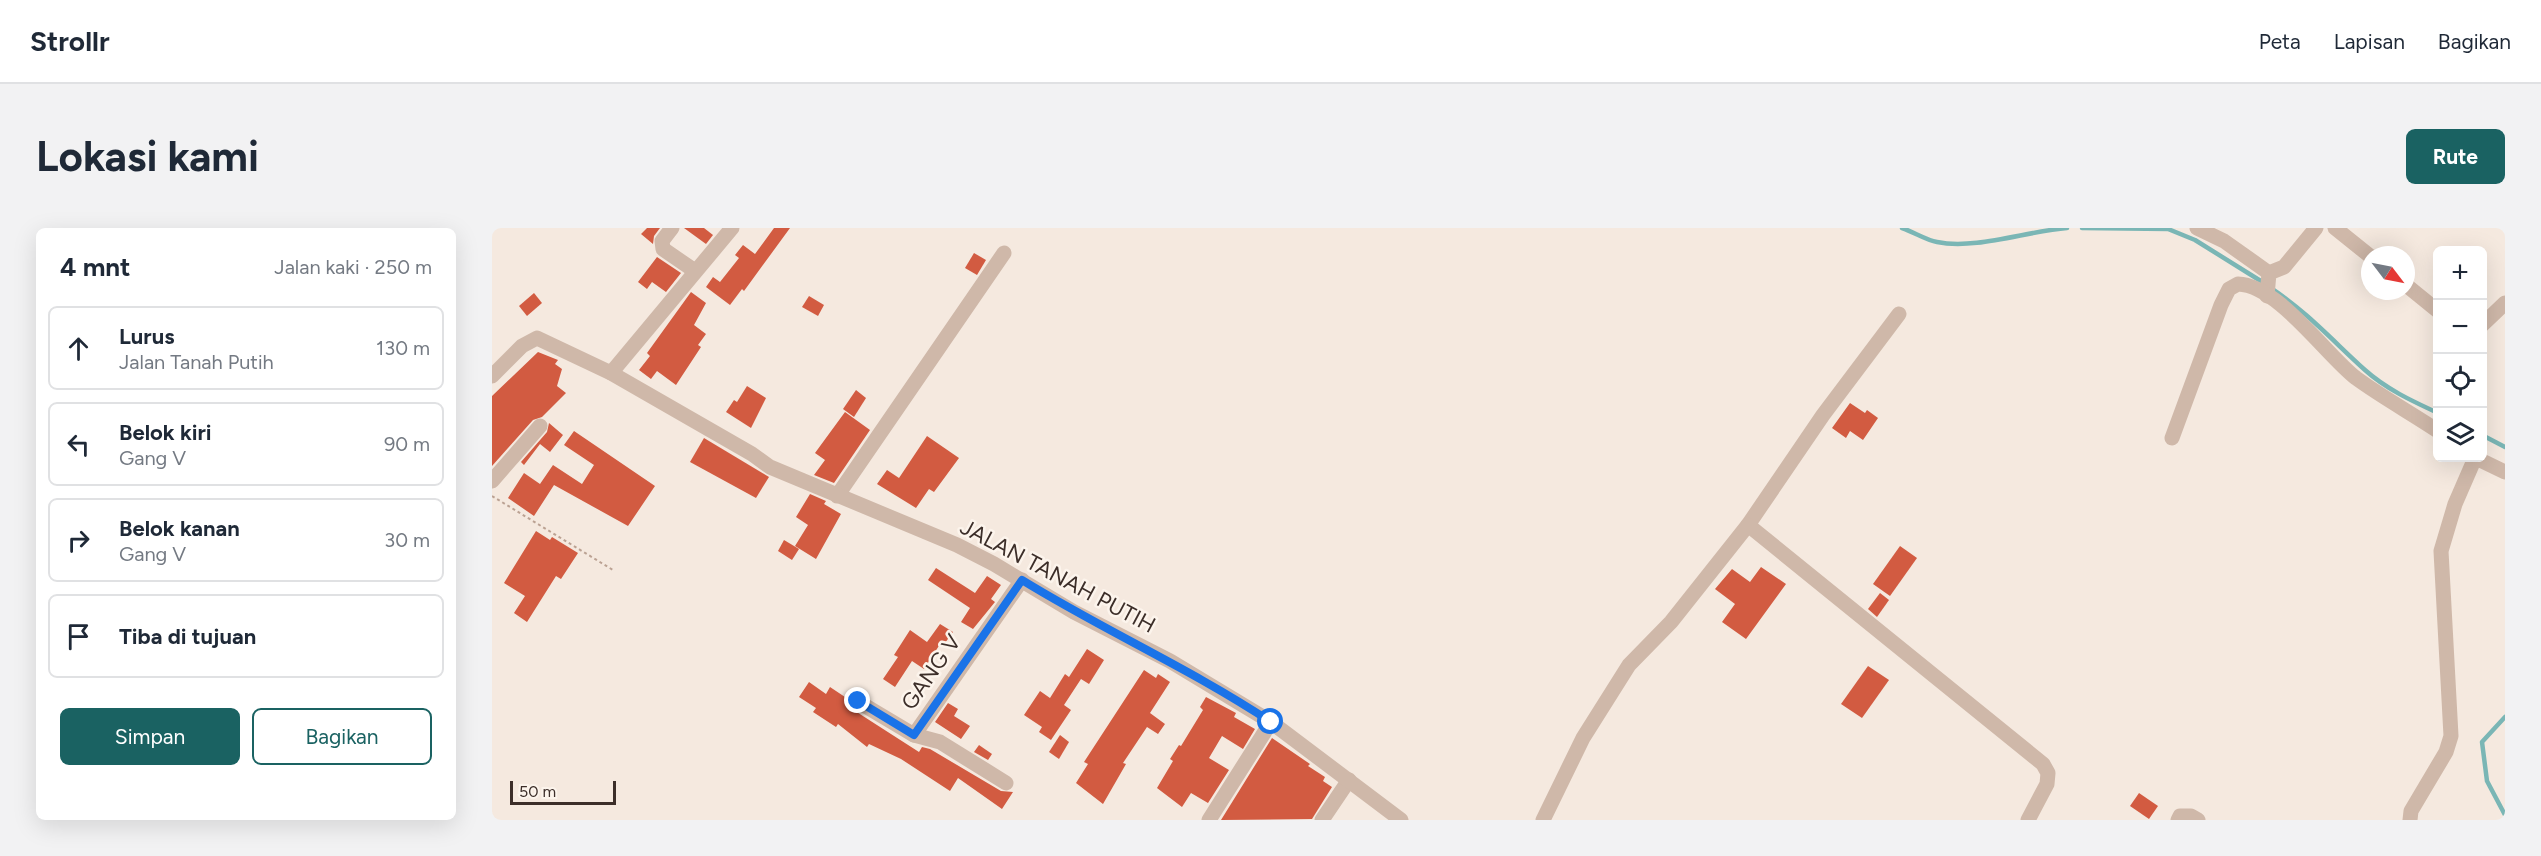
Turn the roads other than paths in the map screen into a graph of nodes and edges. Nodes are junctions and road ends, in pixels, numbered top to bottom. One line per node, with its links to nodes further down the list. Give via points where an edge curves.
1 (672, 228): 8 (street, via 662,241 663,249)
2 (732, 228): 8 (street)
3 (2197, 228): 9 (street, via 2224,241)
4 (2316, 228): 9 (street)
5 (2335, 228): 6 (street)
6 (2361, 249)
7 (1004, 253): 24 (street)
8 (694, 271): 15 (street)
9 (2269, 285): 18 (street, via 2355,377); 19 (street, via 2245,284 2229,289)
10 (2415, 292): 12 (street)
11 (2505, 303): 14 (street)
12 (2433, 307)
13 (1899, 314): 25 (street, via 1823,415)
14 (2487, 320)
15 (611, 373): 16 (street, JALAN TANAH PUTIH, via 537,338 522,346); 24 (street, JALAN TANAH PUTIH, via 770,467)
16 (492, 376)
17 (540, 426): 23 (street)
18 (2433, 428)
19 (2172, 438)
20 (2473, 462): 39 (street, via 2441,551 2451,736)
21 (2484, 462): 22 (street)
22 (2505, 472)
23 (492, 480)
24 (837, 496): 26 (street, JALAN TANAH PUTIH, via 957,545)
25 (1748, 525): 35 (street, via 1671,621 1629,665 1583,738); 36 (street, via 2043,764 2048,772 2047,784)
26 (1022, 580): 28 (street, JALAN TANAH PUTIH); 29 (street, GANG V)
27 (858, 701): 29 (street, GANG V)
28 (1271, 722): 30 (street, JALAN TANAH PUTIH); 32 (street)
29 (914, 735): 31 (street, via 940,742)
30 (1349, 780): 33 (street); 34 (street, JALAN TANAH PUTIH)
31 (1006, 783)
32 (1209, 820)
33 (1322, 820)
34 (1401, 820)
35 (1543, 820)
36 (2028, 820)
37 (2178, 820): 38 (street, via 2180,816)
38 (2198, 820)
39 (2410, 820)

